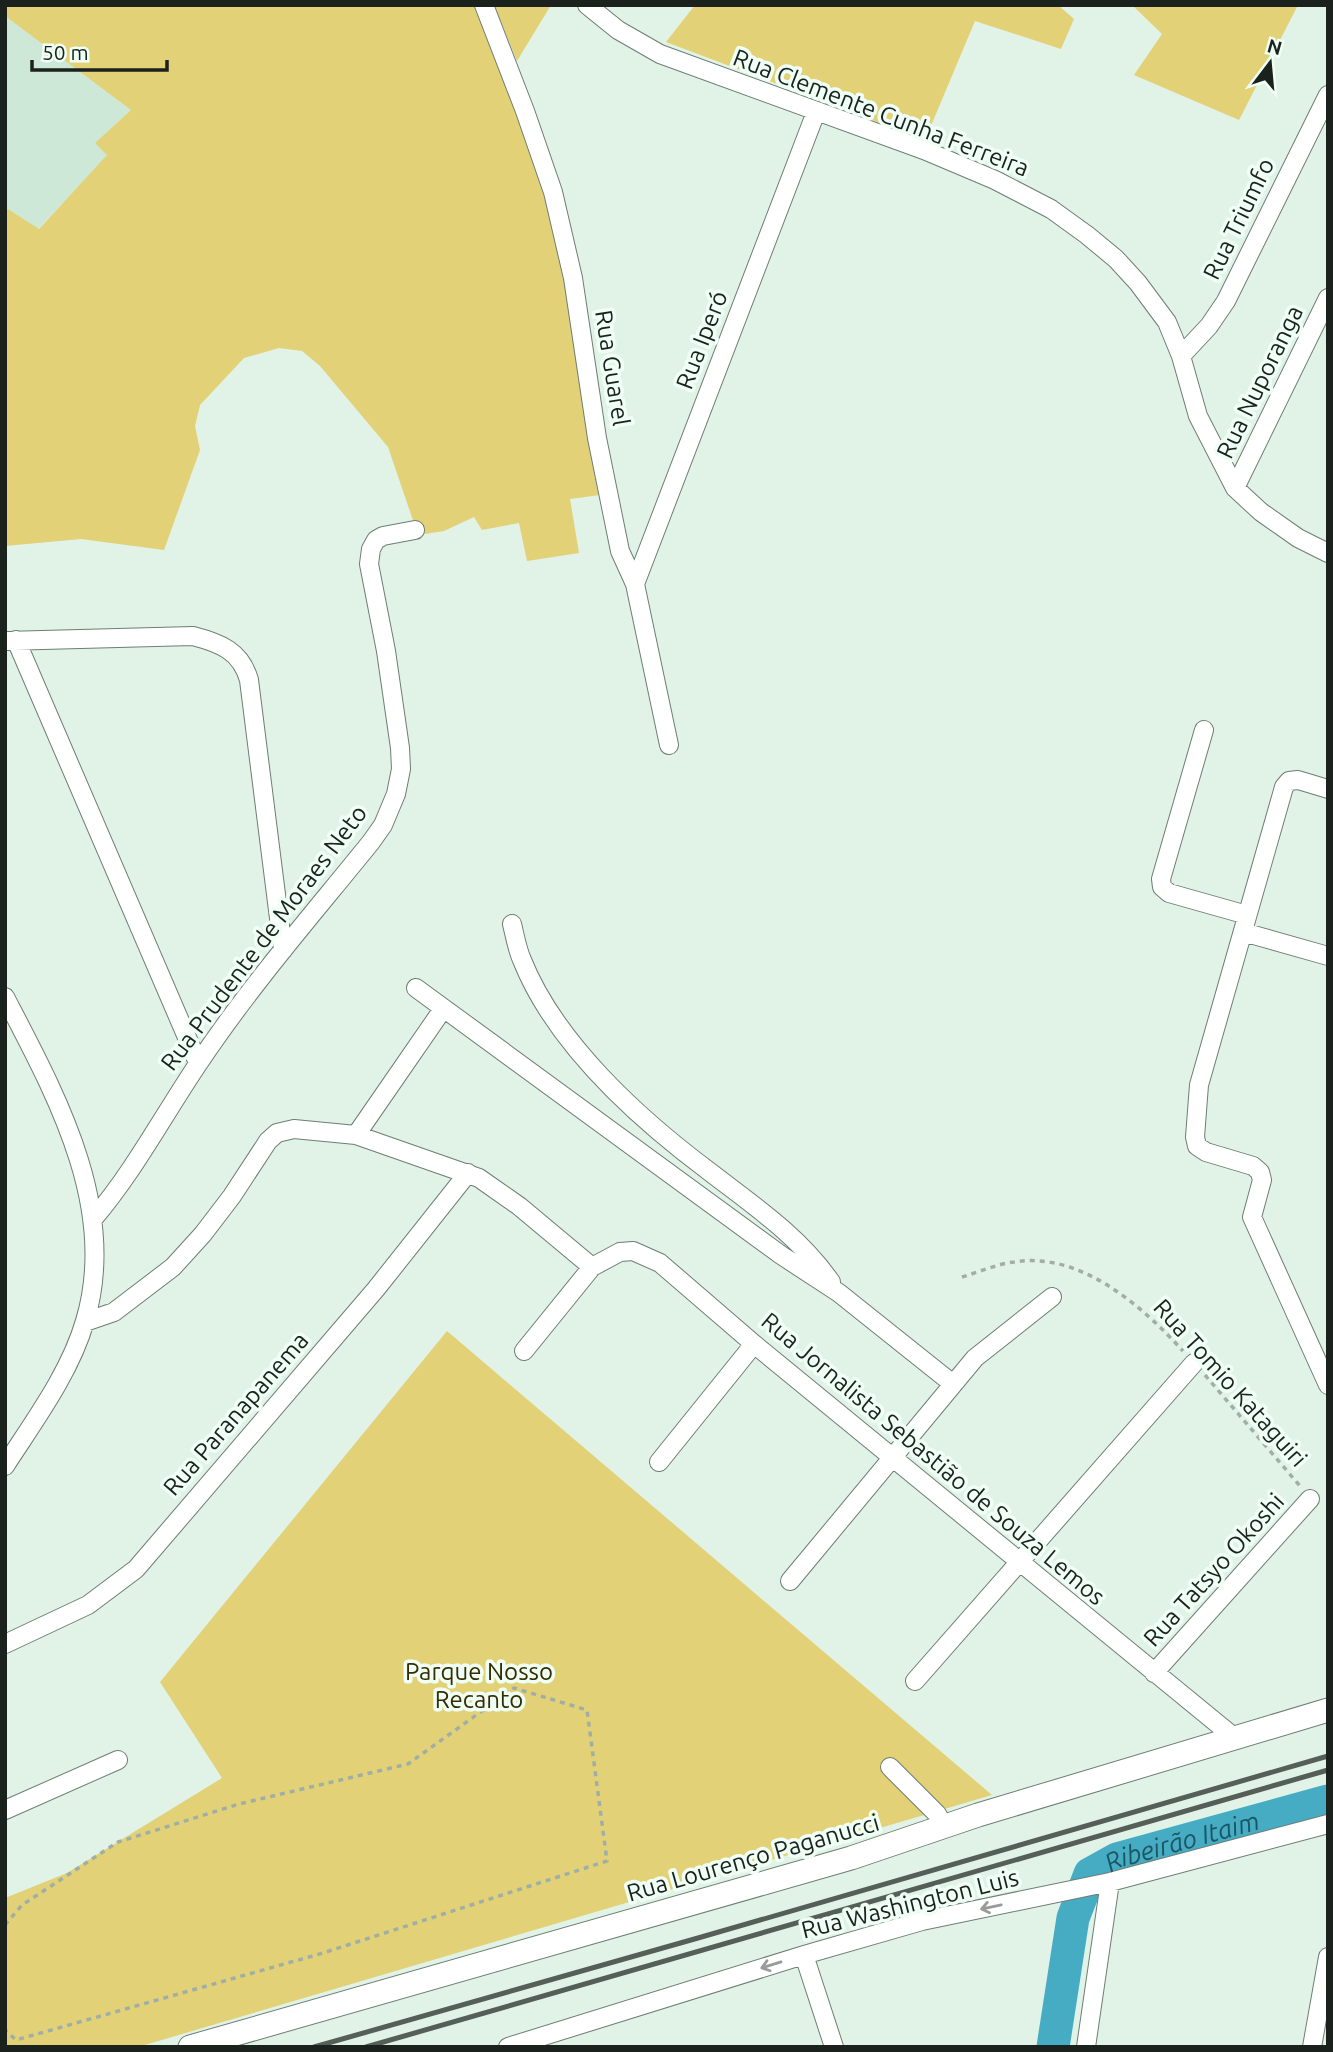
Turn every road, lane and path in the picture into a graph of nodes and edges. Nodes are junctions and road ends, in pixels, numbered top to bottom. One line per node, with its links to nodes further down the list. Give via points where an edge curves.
1 (484, 5): 10 (street, Rua Guarel, via 553,192 573,278 620,551)
2 (587, 5): 4 (street, Rua Clemente Cunha Ferreira, via 660,54)
3 (1328, 95): 6 (street, Rua Triumfo, via 1226,300)
4 (816, 112): 6 (street, Rua Clemente Cunha Ferreira, via 924,150 1051,209 1097,243 1138,283 1167,322); 10 (street, Rua Iperó)
5 (1328, 298): 7 (street, Rua Nuporanga)
6 (1181, 356): 7 (street, Rua Clemente Cunha Ferreira, via 1198,416)
7 (1235, 488): 9 (street, Rua Clemente Cunha Ferreira, via 1261,512)
8 (415, 530): 17 (street, Rua Prudente de Moraes Neto, via 376,540 369,564 400,748 396,794 372,842)
9 (1328, 554)
10 (635, 584): 13 (street, Rua Guarel)
11 (10, 640): 17 (street, via 193,636 234,653 249,680); 22 (street)
12 (1204, 730): 15 (street, via 1162,887)
13 (669, 745)
14 (1327, 784): 15 (street, via 1298,780 1284,787)
15 (1245, 923): 18 (street); 35 (street, via 1199,1085 1195,1137 1206,1152 1254,1166 1260,1172 1252,1217)
16 (512, 924): 28 (street, via 535,989 577,1051 639,1113 796,1240)
17 (283, 950): 22 (street, Rua Prudente de Moraes Neto)
18 (1328, 956)
19 (416, 988): 21 (street)
20 (5, 997): 25 (street, via 40,1065 73,1146)
21 (443, 1009): 23 (street); 28 (street)
22 (198, 1063): 25 (street, Rua Prudente de Moraes Neto, via 120,1188)
23 (356, 1135): 24 (street); 30 (street, via 294,1129 276,1133 203,1234 173,1267 114,1312)
24 (468, 1173): 26 (street, via 519,1206); 42 (street, Rua Paranapanema, via 376,1289 136,1569 88,1605)
25 (94, 1218): 30 (street, via 93,1287)
26 (592, 1267): 31 (street, Rua Jornalista Sebastião de Souza Lemos, via 620,1252 647,1255); 32 (street, Rua Jornalista Sebastião de Souza Lemos)
27 (962, 1277): 33 (path, Rua Tomio Kataguiri, via 1014,1262 1046,1261 1070,1267 1136,1307)
28 (839, 1293): 34 (street)
29 (1052, 1297): 34 (street, via 975,1358)
30 (85, 1322): 38 (street, via 49,1396)
31 (754, 1344): 36 (street, Rua Jornalista Sebastião de Souza Lemos); 37 (street)
32 (524, 1351)
33 (1194, 1363): 39 (path, Rua Tomio Kataguiri); 40 (street)
34 (953, 1384): 36 (street)
35 (1328, 1385)
36 (891, 1457): 40 (street, Rua Jornalista Sebastião de Souza Lemos); 41 (street)
37 (659, 1462)
38 (5, 1466)
39 (1310, 1499): 43 (street, Rua Tatsyo Okoshi)
40 (1021, 1563): 43 (street, Rua Jornalista Sebastião de Souza Lemos); 44 (street)
41 (790, 1581)
42 (5, 1644)
43 (1154, 1673): 46 (street, Rua Jornalista Sebastião de Souza Lemos)
44 (915, 1681)
45 (1328, 1710): 46 (main road, Rua Lourenço Paganucci)
46 (1235, 1738): 51 (main road, Rua Lourenço Paganucci)
47 (118, 1760): 49 (street)
48 (890, 1767): 51 (street)
49 (5, 1810)
50 (1328, 1824): 52 (street, Rua Washington Luis)
51 (944, 1826): 57 (main road, Rua Lourenço Paganucci, via 838,1862)
52 (1110, 1882): 54 (street, Rua Washington Luis, one-way to 54, via 922,1921); 60 (street)
53 (5, 1925): 56 (path, via 22,1905 118,1842 239,1804 408,1764 514,1688 587,1710 607,1860 323,1953 16,2040)
54 (804, 1955): 58 (street, Rua Washington Luis, one-way to 58); 59 (street)
55 (1328, 1957): 61 (street)
56 (5, 2030)
57 (190, 2047)
58 (508, 2047)
59 (834, 2047)
60 (1086, 2047)
61 (1312, 2047)

